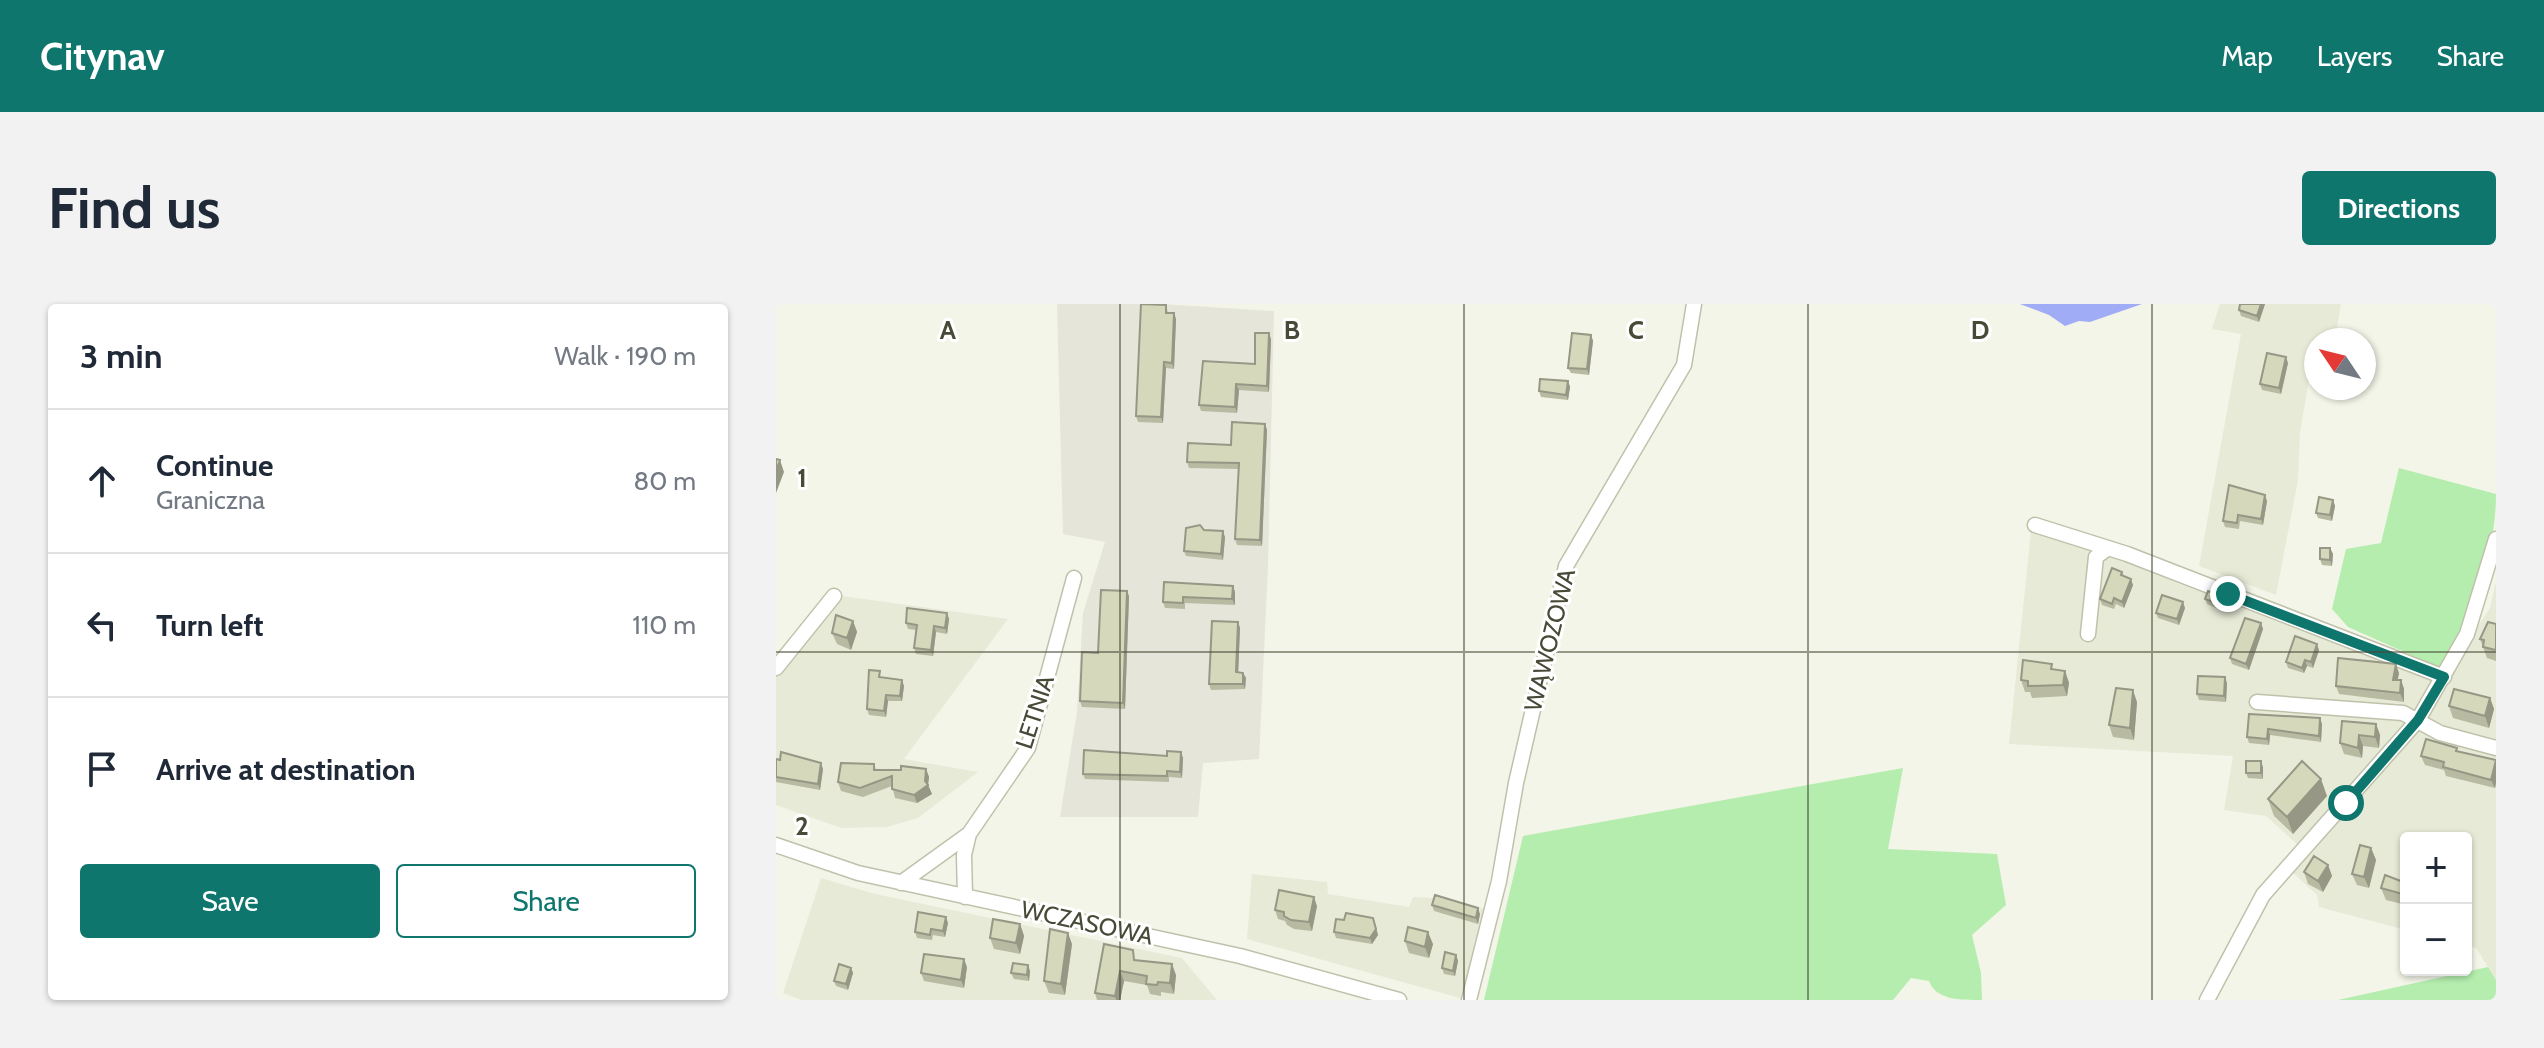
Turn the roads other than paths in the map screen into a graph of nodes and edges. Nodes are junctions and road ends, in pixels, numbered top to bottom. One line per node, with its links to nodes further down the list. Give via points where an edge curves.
1 (1694, 304): 19 (street, WĄWOZOWA, via 1684,365 1566,566)
2 (2035, 525): 4 (street)
3 (2496, 539): 6 (street)
4 (2108, 548): 8 (street, via 2096,557); 10 (street)
5 (1074, 578): 14 (street, LETNIA, via 1028,748)
6 (2489, 595): 10 (street)
7 (834, 596): 9 (street)
8 (2088, 634)
9 (776, 668)
10 (2444, 677): 12 (street)
11 (2257, 702): 12 (street, via 2403,713)
12 (2418, 720): 13 (street, via 2440,733); 20 (street, via 2263,895)
13 (2496, 748)
14 (969, 834): 16 (street, LETNIA); 17 (street, LETNIA)
15 (776, 845): 16 (street, WCZASOWA)
16 (901, 883): 17 (street, WCZASOWA)
17 (965, 897): 18 (street, WCZASOWA, via 1240,956)
18 (1399, 1000)
19 (1469, 1000)
20 (2207, 1000)

